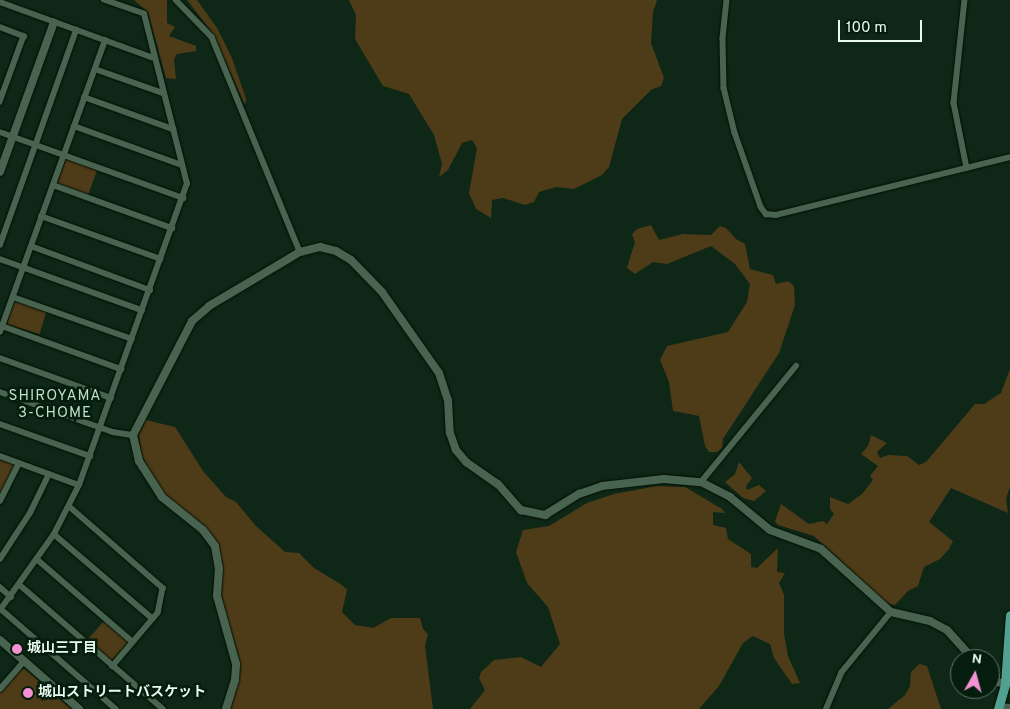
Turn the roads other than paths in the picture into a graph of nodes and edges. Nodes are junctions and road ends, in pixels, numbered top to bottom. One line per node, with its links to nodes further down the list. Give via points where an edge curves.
1 (104, 0): 10 (street, via 144,14)
2 (176, 0): 31 (street, via 212,37)
3 (727, 0): 23 (street, via 723,38 724,88 735,133 766,214 776,215)
4 (964, 0): 23 (street, via 954,103)
5 (2, 2): 6 (street)
6 (54, 22): 8 (street); 18 (street)
7 (0, 27): 14 (street, via 24,36)
8 (76, 30): 9 (street); 19 (street)
9 (105, 40): 10 (street); 11 (street)
10 (154, 58): 12 (street)
11 (95, 69): 12 (street); 13 (street)
12 (163, 93): 16 (street)
13 (84, 98): 15 (street); 16 (street)
14 (0, 102)
15 (74, 126): 20 (street); 22 (street)
16 (172, 129): 22 (street)
17 (0, 132): 18 (street)
18 (13, 137): 19 (street); 24 (street)
19 (35, 145): 20 (street); 29 (street)
20 (64, 155): 25 (street); 26 (street)
21 (1010, 157): 23 (street)
22 (182, 165): 26 (street, via 187,184)
23 (967, 168)
24 (0, 172)
25 (53, 185): 27 (street); 28 (street)
26 (183, 198): 28 (street)
27 (42, 216): 30 (street); 33 (street)
28 (172, 228): 33 (street)
29 (0, 245)
30 (31, 246): 34 (street); 35 (street)
31 (300, 252): 48 (street, via 209,306 192,321); 53 (street, via 320,247 336,251 351,260 382,292 439,373 448,400 450,432 456,450 466,462 498,484 521,510 545,515 580,494 614,484 664,479)
32 (0, 259): 34 (street)
33 (161, 259): 35 (street)
34 (23, 267): 36 (street); 37 (street)
35 (150, 290): 37 (street)
36 (13, 297): 38 (street); 40 (street)
37 (142, 310): 40 (street)
38 (2, 326): 39 (street); 43 (street)
39 (0, 332)
40 (132, 340): 43 (street)
41 (0, 358): 45 (street)
42 (796, 366): 53 (street)
43 (121, 369): 45 (street)
44 (0, 392): 47 (street)
45 (111, 398): 47 (street)
46 (0, 424): 50 (street)
47 (100, 428): 48 (street); 50 (street)
48 (133, 435): 80 (street, via 138,461 162,497 203,530 215,546 219,563 217,596 236,664 236,680)
49 (0, 456): 51 (street)
50 (90, 456): 54 (street)
51 (19, 463): 52 (street); 55 (street)
52 (49, 474): 54 (street); 58 (street, via 30,513)
53 (701, 482): 64 (street, via 730,497 770,530 821,549)
54 (79, 485): 56 (street)
55 (0, 501)
56 (69, 506): 57 (street); 66 (street, via 163,588 158,613)
57 (54, 534): 59 (street); 66 (street)
58 (0, 559)
59 (38, 560): 60 (street); 68 (street)
60 (20, 585): 62 (street); 71 (street)
61 (0, 587): 62 (street)
62 (11, 597): 63 (street)
63 (1, 610): 78 (street)
64 (891, 612): 69 (street, via 938,624); 81 (street, via 841,673)
65 (1010, 615): 73 (main road)
66 (153, 620): 68 (street)
67 (0, 640): 70 (street)
68 (133, 642): 71 (street)
69 (965, 649)
70 (24, 661): 74 (street); 77 (street)
71 (113, 666): 79 (street)
72 (1000, 683): 73 (street)
73 (1005, 684): 76 (main road)
74 (0, 689)
75 (1010, 707): 76 (street)
76 (999, 708)
77 (79, 709)
78 (116, 709)
79 (163, 709)
80 (226, 709)
81 (826, 709)

